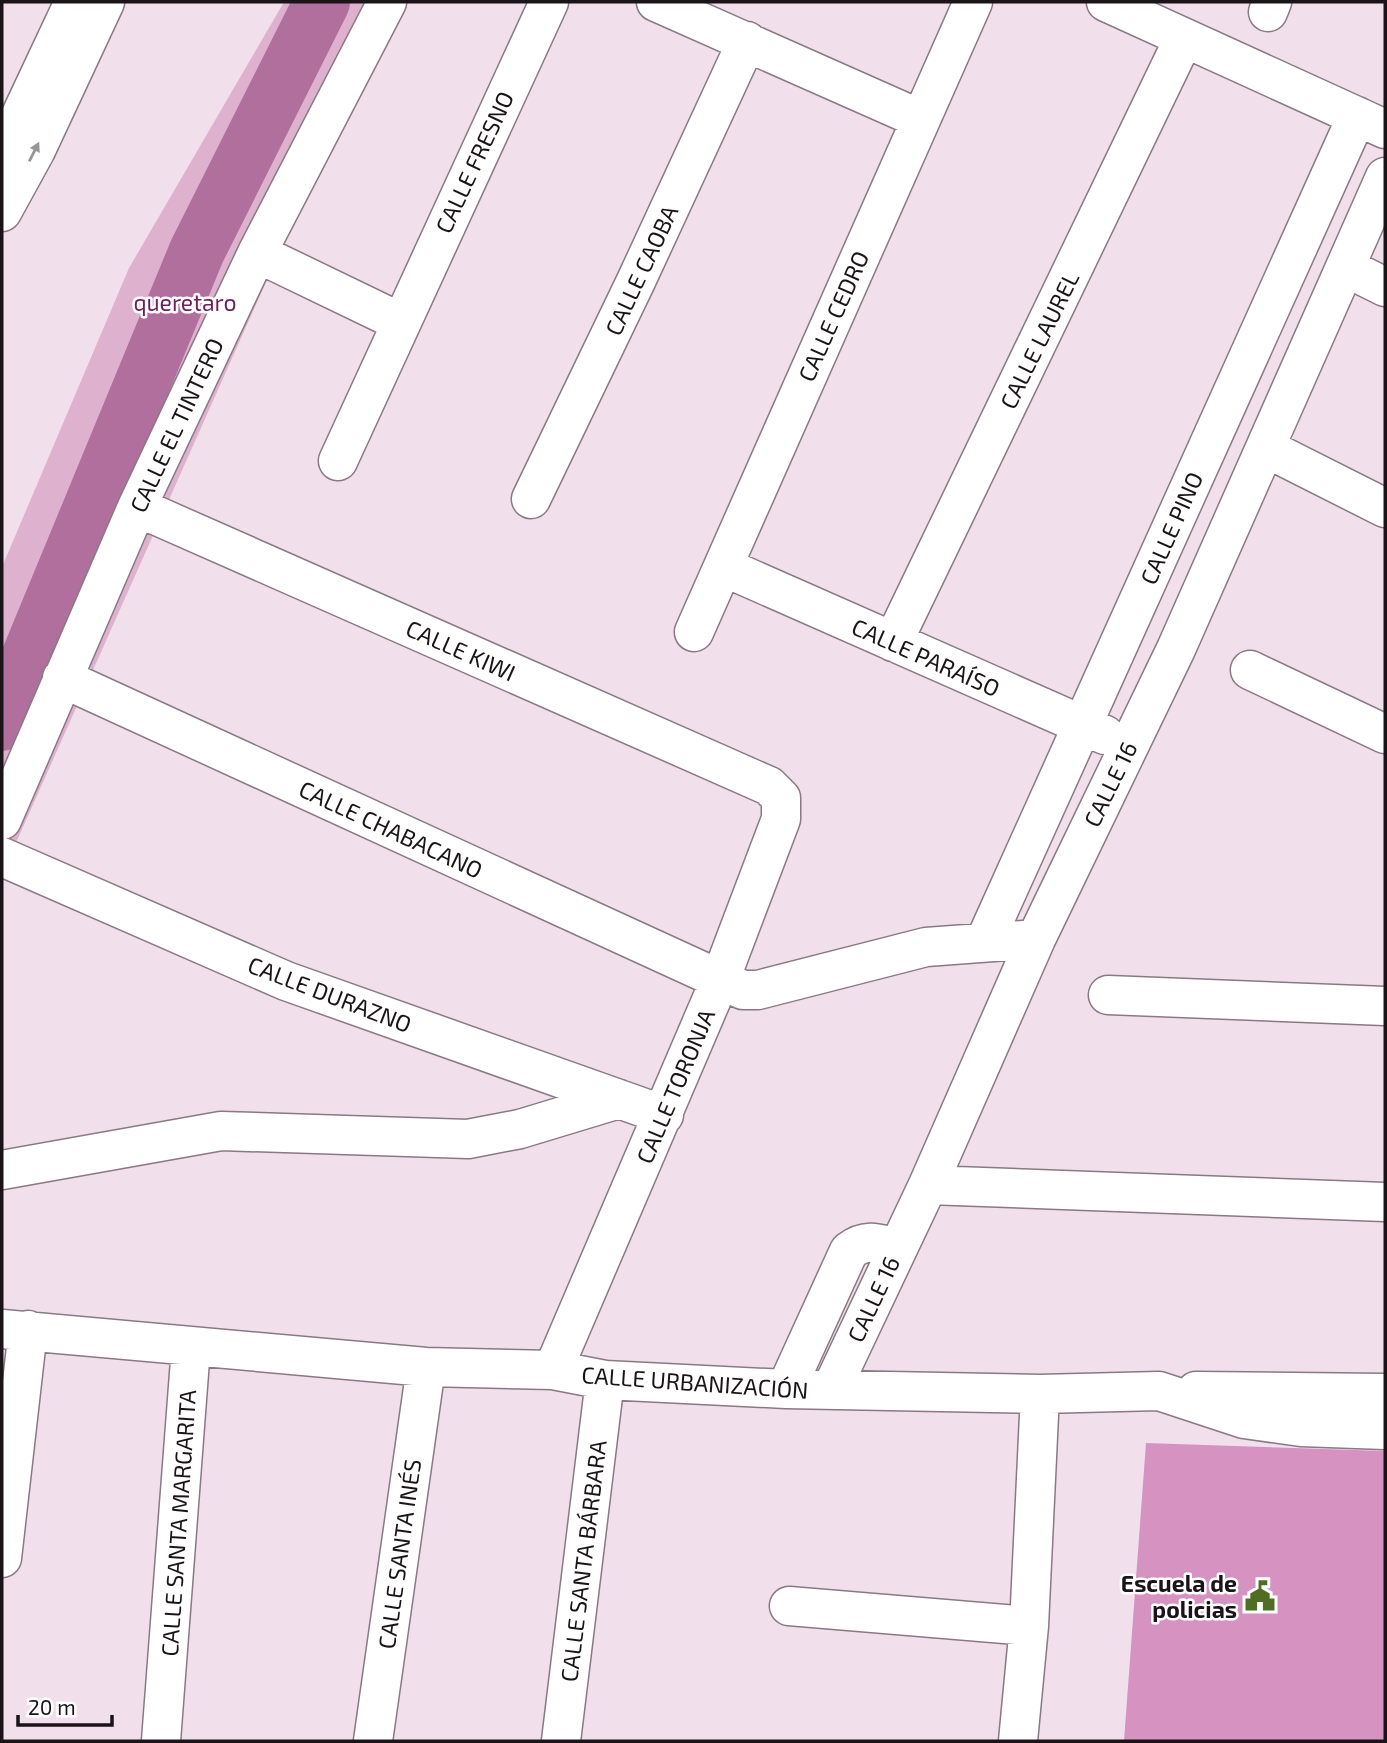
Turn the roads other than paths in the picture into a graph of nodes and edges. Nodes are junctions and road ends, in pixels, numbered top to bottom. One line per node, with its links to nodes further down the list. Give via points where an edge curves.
1 (74, 2): 10 (street)
2 (105, 2): 10 (street)
3 (387, 2): 18 (street, CALLE EL TINTERO)
4 (549, 2): 21 (street, CALLE FRESNO)
5 (656, 2): 9 (street)
6 (973, 2): 11 (street, CALLE CEDRO)
7 (1106, 2): 8 (street)
8 (1184, 38): 12 (street); 30 (street, CALLE LAUREL)
9 (747, 41): 11 (street); 25 (street, CALLE CAOBA)
10 (48, 90): 13 (street); 16 (street, one-way to 10)
11 (920, 119): 28 (street, CALLE CEDRO)
12 (1371, 123): 15 (street, CALLE PINO)
13 (2, 155)
14 (1385, 177): 17 (street, CALLE 16)
15 (1316, 205): 17 (street); 22 (street, CALLE PINO)
16 (2, 212)
17 (1364, 225): 19 (street, CALLE 16)
18 (257, 253): 21 (street); 26 (street, CALLE EL TINTERO)
19 (1347, 268): 20 (street); 23 (street, CALLE 16)
20 (1385, 287)
21 (400, 322): 24 (street, CALLE FRESNO)
22 (1231, 395): 23 (street); 33 (street, CALLE PINO)
23 (1273, 433): 27 (street); 35 (street, CALLE 16)
24 (338, 461)
25 (531, 499)
26 (137, 507): 32 (street, CALLE EL TINTERO); 36 (street, CALLE KIWI, via 769,786)
27 (1385, 508)
28 (724, 567): 29 (street, CALLE CEDRO); 30 (street, CALLE PARAÍSO)
29 (694, 632)
30 (893, 642): 33 (street, CALLE PARAÍSO)
31 (1250, 670): 34 (street)
32 (62, 678): 37 (street, CALLE EL TINTERO); 41 (street, CALLE CHABACANO)
33 (1082, 725): 35 (street, CALLE PARAÍSO); 40 (street, CALLE PINO)
34 (1385, 734)
35 (1129, 746): 39 (street, CALLE 16)
36 (781, 798): 41 (street, CALLE TORONJA, via 780,819)
37 (2, 820)
38 (2, 857): 44 (street, CALLE DURAZNO, via 286,981)
39 (1036, 939): 40 (street, CALLE CHABACANO); 47 (street, CALLE 16)
40 (985, 941): 41 (street, CALLE CHABACANO, via 926,947 758,990 743,990)
41 (720, 980): 45 (street, CALLE TORONJA)
42 (1108, 995): 43 (street)
43 (1385, 1006)
44 (619, 1099): 45 (street, CALLE DURAZNO); 46 (street, via 520,1129 468,1139 221,1132)
45 (664, 1115): 53 (street, CALLE TORONJA)
46 (2, 1170)
47 (928, 1185): 48 (street); 49 (street, CALLE 16)
48 (1385, 1202)
49 (884, 1244): 55 (street, via 860,1243 849,1251); 56 (street, CALLE 16)
50 (15, 1330): 51 (street, CALLE URBANIZACIÓN); 61 (street)
51 (191, 1347): 52 (street, CALLE URBANIZACIÓN); 64 (street, CALLE SANTA MARGARITA)
52 (426, 1367): 53 (street, CALLE URBANIZACIÓN); 65 (street, CALLE SANTA INÉS)
53 (553, 1370): 54 (street, CALLE URBANIZACIÓN)
54 (605, 1380): 55 (street, CALLE URBANIZACIÓN); 66 (street, CALLE SANTA BÁRBARA)
55 (786, 1389): 56 (street, CALLE URBANIZACIÓN)
56 (831, 1390): 59 (street, CALLE URBANIZACIÓN)
57 (1159, 1391): 58 (street); 59 (street, CALLE URBANIZACIÓN); 60 (street, CALLE URBANIZACIÓN, via 1244,1419)
58 (1376, 1393): 60 (street)
59 (1040, 1394): 63 (street)
60 (1375, 1430)
61 (2, 1558)
62 (789, 1606): 63 (street)
63 (1029, 1626): 67 (street)
64 (161, 1741)
65 (373, 1741)
66 (561, 1741)
67 (1018, 1741)

